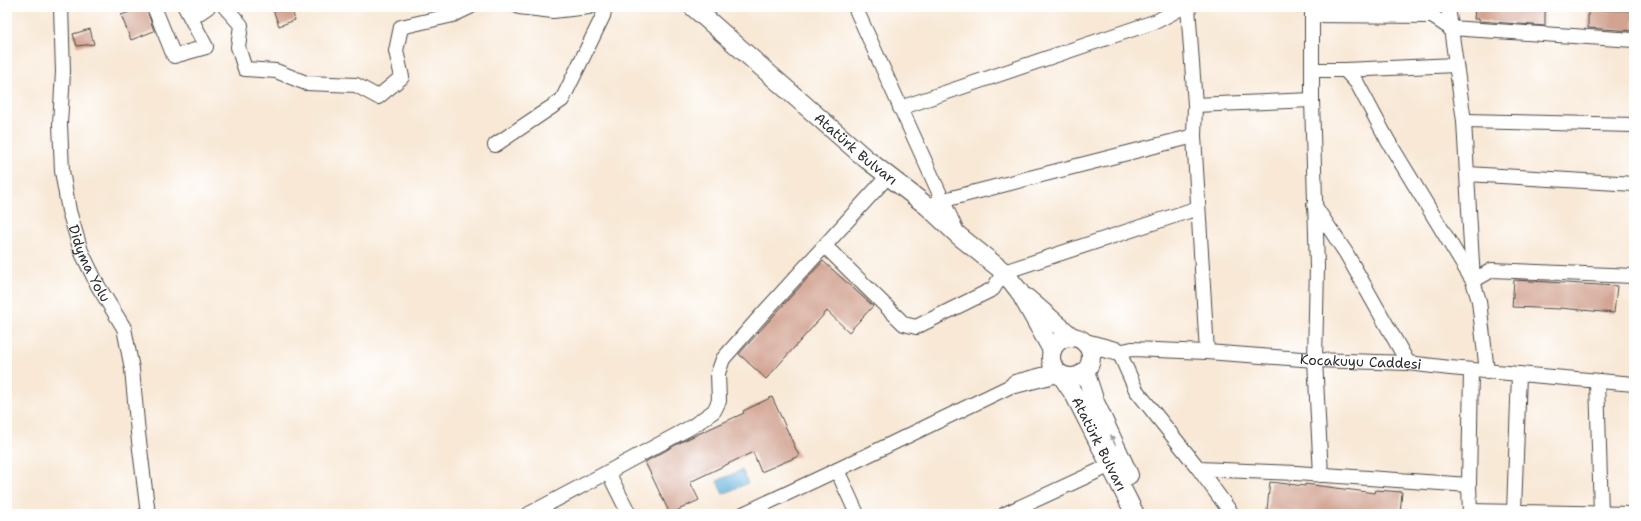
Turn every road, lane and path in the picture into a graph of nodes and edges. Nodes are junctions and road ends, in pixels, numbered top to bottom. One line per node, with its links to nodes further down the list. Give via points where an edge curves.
1 (61, 7): 62 (street, Didyma Yolu, via 62,171 69,211 81,251 98,286 124,328 132,369)
2 (154, 7): 15 (street, via 174,56 206,47)
3 (208, 7): 15 (street)
4 (224, 7): 5 (street, via 241,25 238,47 245,69 276,70 306,83 356,85 378,97 402,77 396,51 401,27 453,15)
5 (470, 7)
6 (519, 7): 7 (street, via 553,11)
7 (589, 7)
8 (605, 7): 27 (street, via 562,100)
9 (693, 7): 29 (main road, Atatürk Bulvarı)
10 (856, 7): 23 (street)
11 (1183, 7): 23 (street, via 1157,20)
12 (1188, 7): 22 (street)
13 (1448, 7): 16 (street)
14 (1312, 11): 16 (street, via 1432,16); 19 (street)
15 (188, 12)
16 (1450, 28): 17 (street); 18 (street)
17 (1634, 40)
18 (1456, 65): 20 (street); 24 (street)
19 (1312, 70): 20 (street); 21 (street)
20 (1345, 70): 37 (street, via 1357,83 1388,141)
21 (1312, 100): 22 (street); 32 (street)
22 (1195, 105): 26 (street)
23 (900, 108): 31 (street)
24 (1464, 121): 25 (street); 28 (street)
25 (1634, 125)
26 (1194, 136): 31 (street); 33 (street)
27 (495, 145)
28 (1467, 174): 30 (street); 37 (street)
29 (888, 176): 31 (main road, Atatürk Bulvarı); 34 (street)
30 (1634, 184)
31 (936, 203): 35 (main road, Atatürk Bulvarı, via 959,236)
32 (1314, 205): 42 (street, via 1317,267); 43 (street, via 1346,253)
33 (1198, 208): 35 (street); 41 (street)
34 (825, 246): 35 (street, via 904,324 911,327 993,289); 55 (street, via 723,359 718,373 719,401 714,411 693,426)
35 (1004, 272): 38 (main road, Atatürk Bulvarı)
36 (1634, 276): 37 (street, via 1492,270)
37 (1474, 281): 47 (street, via 1479,301)
38 (1019, 290): 39 (main road, Atatürk Bulvarı); 44 (main road, Atatürk Bulvarı)
39 (1079, 340): 40 (main road); 44 (main road, via 1062,338 1054,345); 45 (main road, via 1091,352)
40 (1119, 352): 41 (street, Kocakuyu Caddesi, via 1132,349); 45 (main road, Kocakuyu Caddesi); 53 (street, via 1136,390)
41 (1206, 352): 42 (street, Kocakuyu Caddesi)
42 (1315, 360): 43 (street, Kocakuyu Caddesi); 56 (street)
43 (1408, 363): 46 (street, Kocakuyu Caddesi)
44 (1055, 364): 45 (main road, via 1074,377); 50 (main road); 52 (main road, Atatürk Bulvarı)
45 (1088, 367): 69 (main road, Atatürk Bulvarı, one-way to 45, via 1095,402)
46 (1471, 370): 47 (street, Kocakuyu Caddesi); 57 (street)
47 (1487, 372): 48 (street, Kocakuyu Caddesi)
48 (1518, 374): 49 (street, Kocakuyu Caddesi); 58 (street)
49 (1596, 381): 51 (street, Kocakuyu Caddesi); 61 (street)
50 (1015, 384): 54 (street)
51 (1634, 384)
52 (1111, 465): 67 (street); 68 (main road, Atatürk Bulvarı)
53 (1199, 469): 56 (street); 70 (street)
54 (837, 470): 65 (street); 66 (street)
55 (608, 472): 63 (street); 64 (street)
56 (1322, 475): 57 (street)
57 (1468, 485): 59 (street)
58 (1514, 511): 59 (street); 60 (street)
59 (1470, 512)
60 (1583, 513): 61 (street)
61 (1600, 513): 71 (street)
62 (148, 514)
63 (529, 514)
64 (629, 514)
65 (743, 514)
66 (857, 514)
67 (1006, 514)
68 (1136, 514)
69 (1147, 514)
70 (1232, 514)
71 (1631, 514)

